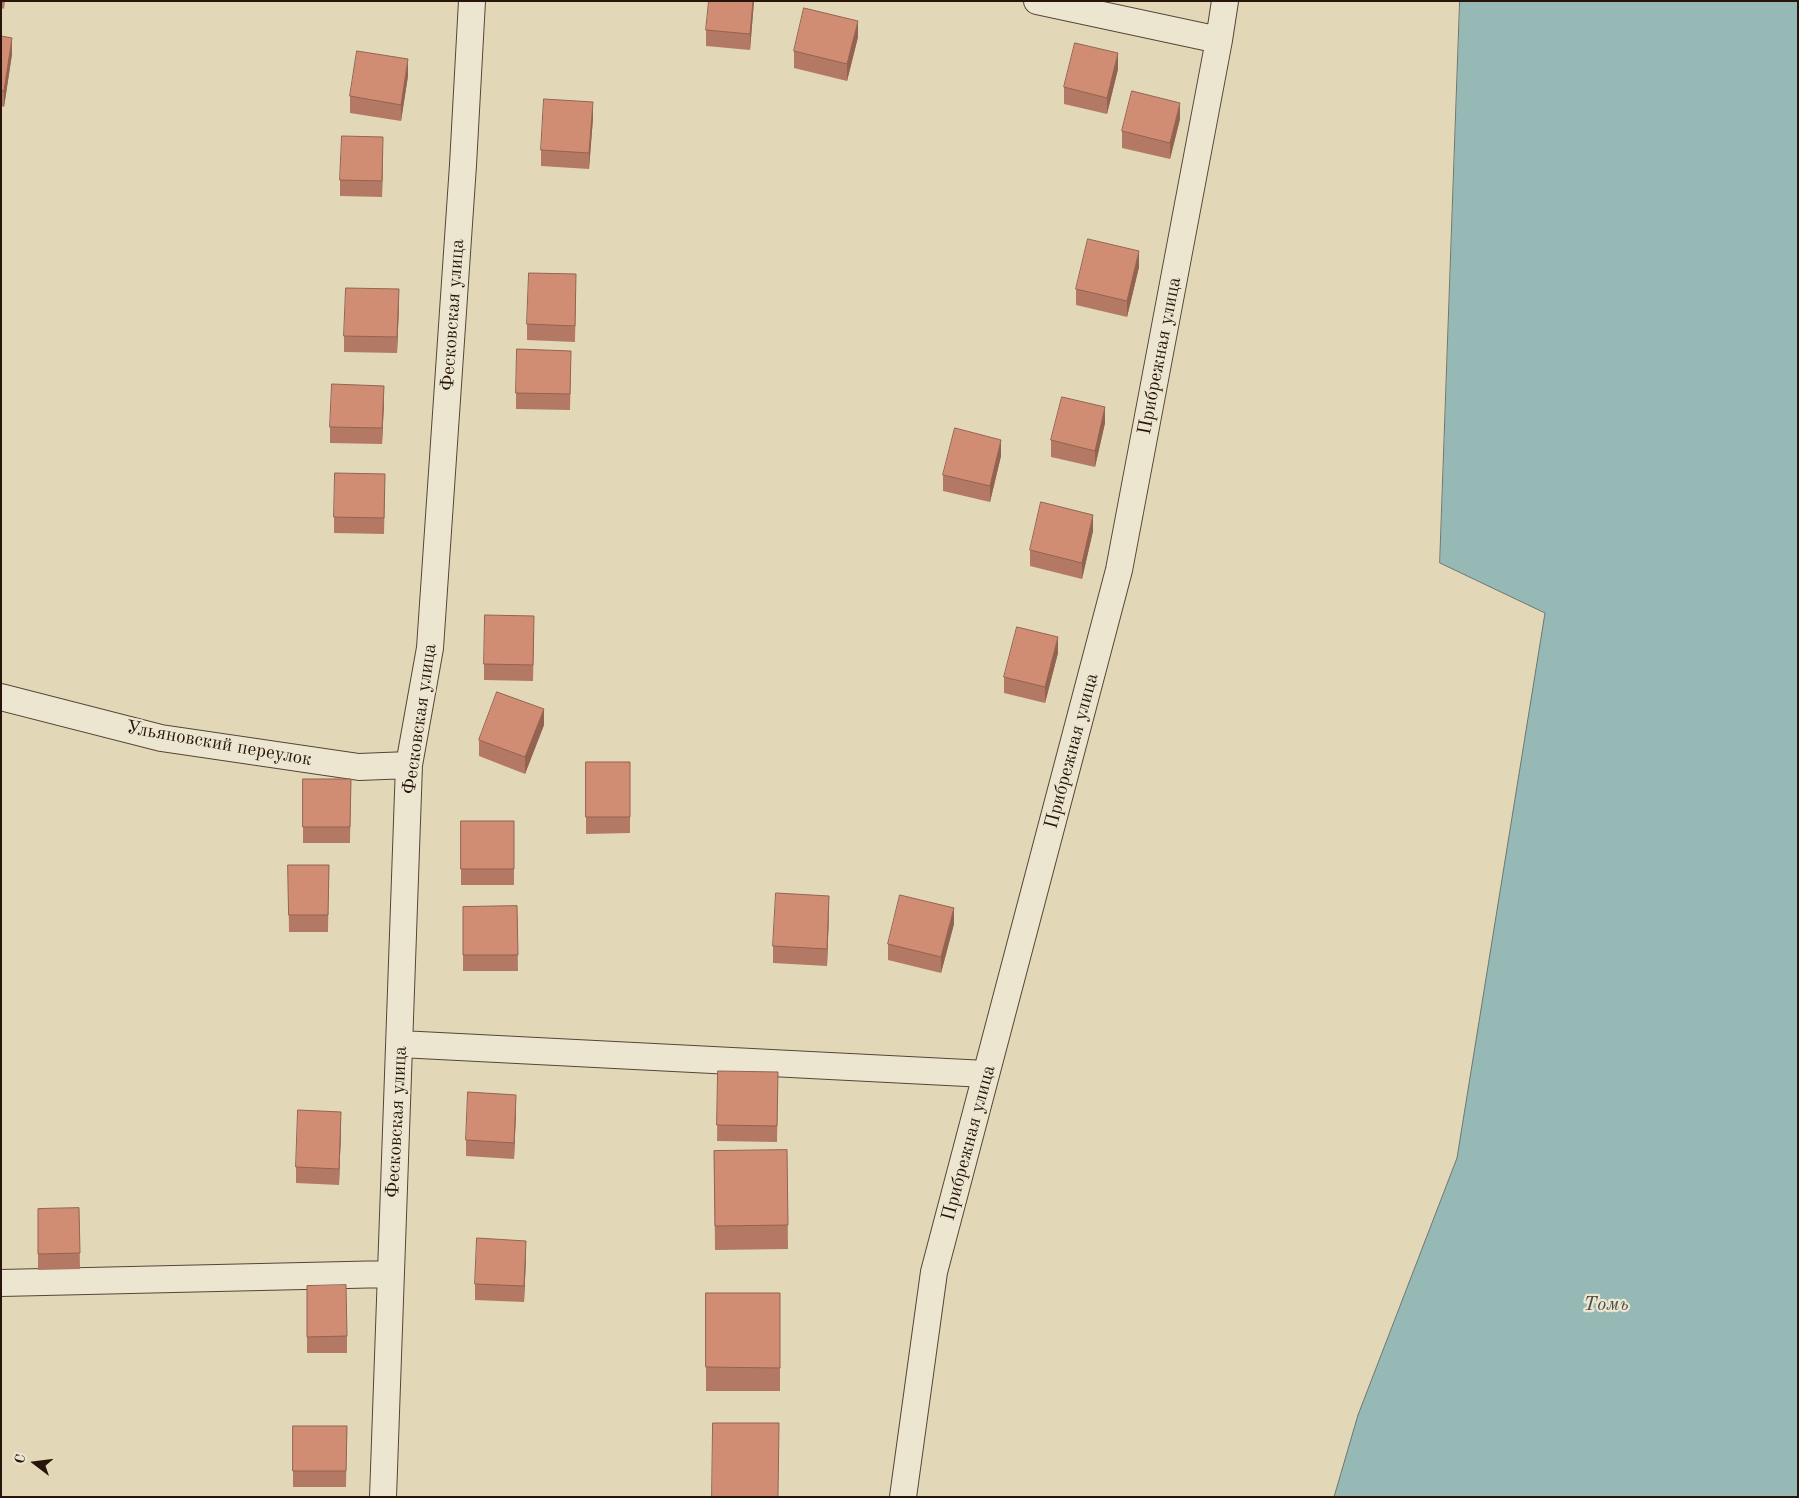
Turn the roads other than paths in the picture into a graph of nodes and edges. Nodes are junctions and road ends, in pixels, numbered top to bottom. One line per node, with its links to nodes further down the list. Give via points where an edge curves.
1 (472, 1): 6 (street, Фесковская улица, via 430,648)
2 (1037, 1): 4 (street)
3 (1224, 1): 4 (street, Прибрежная улица)
4 (1219, 40): 8 (street, Прибрежная улица, via 1119,570)
5 (1, 697): 6 (street, Ульяновский переулок, via 162,738 359,767)
6 (409, 765): 7 (street, Фесковская улица)
7 (400, 1044): 8 (street); 9 (street, Фесковская улица)
8 (986, 1074): 12 (street, Прибрежная улица, via 934,1272)
9 (390, 1274): 10 (street); 11 (street, Фесковская улица)
10 (1, 1283)
11 (383, 1497)
12 (903, 1497)

